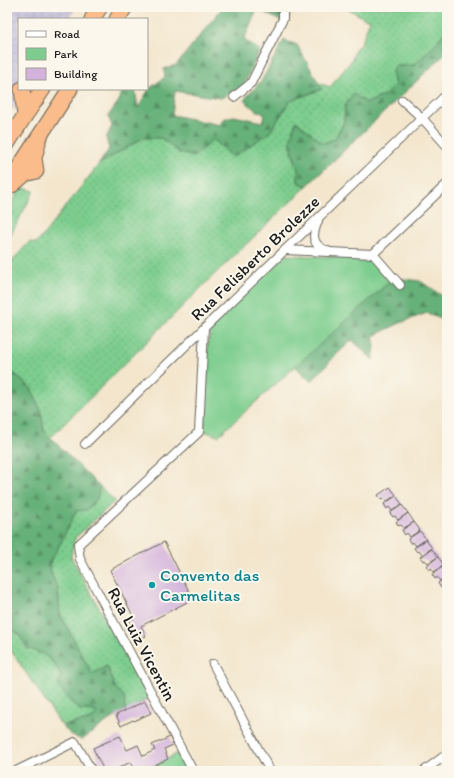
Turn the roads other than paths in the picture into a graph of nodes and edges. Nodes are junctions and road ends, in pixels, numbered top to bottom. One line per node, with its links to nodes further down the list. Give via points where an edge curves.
1 (100, 7): 4 (highway)
2 (126, 7): 5 (highway)
3 (283, 7): 10 (street, via 283,19 251,83)
4 (93, 18)
5 (118, 18)
6 (22, 90): 12 (highway)
7 (42, 90): 12 (highway)
8 (69, 90): 14 (highway)
9 (447, 94): 13 (street, Rua Felisberto Brolezze)
10 (234, 97)
11 (402, 100): 13 (street)
12 (25, 115): 15 (highway)
13 (422, 118): 16 (street); 20 (street, Rua Felisberto Brolezze)
14 (40, 134): 18 (highway); 19 (highway, via 34,158 36,171 25,174)
15 (7, 144)
16 (447, 146)
17 (447, 184): 23 (street)
18 (7, 186)
19 (7, 189)
20 (318, 218): 21 (street, Rua Felisberto Brolezze); 22 (street, via 313,233 315,242)
21 (285, 250): 22 (street); 25 (street, Rua Felisberto Brolezze)
22 (333, 252): 23 (street)
23 (373, 254): 24 (street)
24 (400, 285)
25 (204, 328): 26 (street, Rua Felisberto Brolezze); 31 (street, Rua Luiz Vicentin, via 199,432 78,545 80,559)
26 (85, 444)
27 (212, 664): 32 (street)
28 (447, 754): 33 (street)
29 (16, 771): 30 (street, via 75,742)
30 (92, 771)
31 (193, 771)
32 (270, 771)
33 (424, 771)

